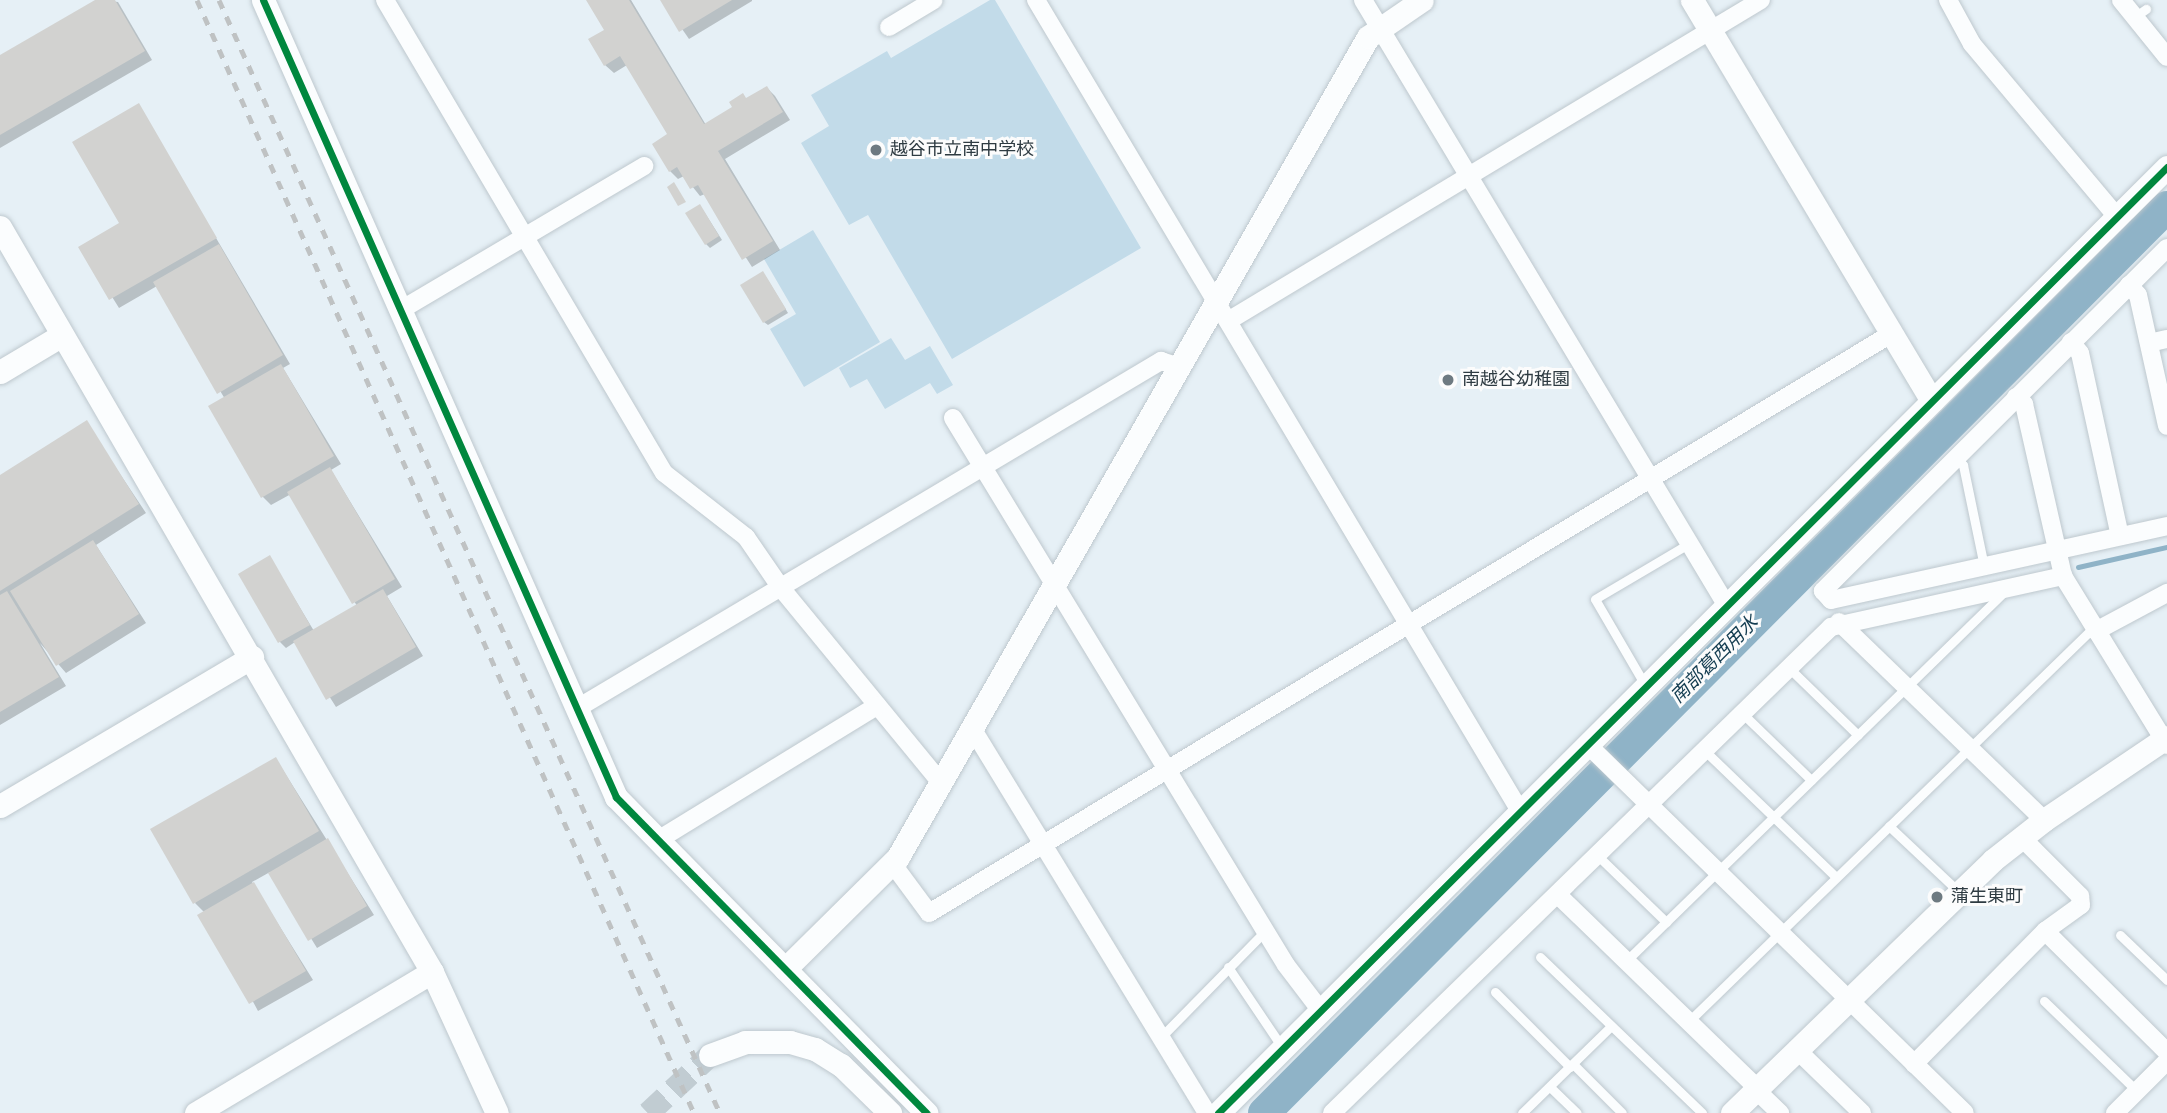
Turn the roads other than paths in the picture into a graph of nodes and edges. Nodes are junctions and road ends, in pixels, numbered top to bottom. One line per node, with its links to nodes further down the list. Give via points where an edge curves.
1 (263, 0): 23 (street)
2 (385, 0): 20 (street)
3 (934, 0): 12 (street)
4 (1037, 0): 24 (street)
5 (1363, 0): 11 (street)
6 (1422, 0): 11 (street)
7 (1692, 0): 13 (street)
8 (1761, 0): 13 (street)
9 (1948, 0): 18 (street, via 1972,44)
10 (2121, 0): 14 (street, via 2140,13)
11 (1379, 26): 17 (street); 24 (street, via 1368,37)
12 (889, 27)
13 (1711, 31): 17 (street); 25 (street)
14 (2167, 57)
15 (644, 166): 20 (street)
16 (2167, 167): 18 (street)
17 (1470, 174): 24 (street); 38 (street)
18 (2118, 217): 33 (street)
19 (0, 227): 26 (street)
20 (526, 238): 23 (street); 47 (street, via 664,473 746,537)
21 (2167, 248): 22 (street)
22 (2129, 285): 28 (street); 29 (street, via 2138,296)
23 (399, 311): 58 (street)
24 (1223, 312): 30 (street); 51 (street)
25 (1891, 334): 33 (street); 38 (street)
26 (62, 335): 31 (street); 53 (street)
27 (2167, 339): 29 (street)
28 (2071, 342): 32 (street); 40 (street, via 2080,353)
29 (2148, 343): 35 (street)
30 (1179, 367): 37 (street, via 1161,361); 45 (street)
31 (0, 372)
32 (2016, 397): 36 (street); 42 (street, via 2024,404)
33 (1932, 401): 49 (street)
34 (953, 418): 37 (street)
35 (2167, 426)
36 (1956, 457): 43 (lane, via 1963,465); 43 (street, via 1823,591 1831,600)
37 (985, 467): 45 (street); 47 (street)
38 (1651, 481): 41 (street); 51 (street)
39 (2167, 526): 40 (street)
40 (2120, 536): 42 (street)
41 (1688, 544): 49 (street); 55 (lane, via 1595,599)
42 (2056, 551): 43 (street); 44 (street)
43 (1984, 566)
44 (2063, 576): 46 (street); 52 (street)
45 (1057, 583): 60 (street); 66 (street)
46 (2010, 586): 50 (street); 56 (lane)
47 (781, 588): 57 (street); 58 (street)
48 (2167, 593): 52 (street)
49 (1727, 606): 55 (street)
50 (1839, 622): 54 (street); 56 (street)
51 (1409, 624): 66 (street); 71 (street)
52 (2095, 629): 62 (street); 63 (lane)
53 (252, 657): 70 (street); 93 (street)
54 (1788, 668): 59 (street); 61 (lane)
55 (1645, 685): 64 (street)
56 (1906, 688): 61 (lane); 63 (street)
57 (877, 706): 68 (street); 76 (street)
58 (576, 709): 76 (street, via 616,797)
59 (1743, 714): 65 (street); 67 (lane)
60 (972, 728): 68 (street); 77 (street)
61 (1858, 735): 67 (lane)
62 (2166, 741): 73 (street)
63 (1969, 748): 73 (street); 74 (lane)
64 (1593, 749): 69 (street); 71 (street)
65 (1704, 751): 69 (street); 72 (lane)
66 (1168, 770): 77 (street); 85 (street)
67 (1811, 780): 72 (lane)
68 (942, 784): 79 (street)
69 (1650, 805): 78 (street); 80 (street)
70 (0, 806)
71 (1520, 811): 98 (street)
72 (1774, 817): 80 (lane); 81 (lane)
73 (2044, 820): 75 (street)
74 (1889, 826): 81 (lane); 82 (lane)
75 (2021, 837): 82 (street); 86 (street, via 2080,896 2081,905)
76 (658, 841): 92 (street)
77 (1043, 844): 79 (street, via 929,913); 101 (street)
78 (1598, 856): 83 (street); 84 (lane)
79 (892, 863): 92 (street)
80 (1718, 872): 84 (lane); 87 (street)
81 (1836, 877): 87 (lane)
82 (1958, 891): 96 (street)
83 (1558, 895): 90 (street); 118 (street)
84 (1666, 922): 90 (lane)
85 (1265, 931): 91 (lane); 98 (street)
86 (2045, 931): 104 (street); 107 (street)
87 (1780, 932): 96 (street); 99 (lane)
88 (2120, 934): 94 (lane)
89 (1540, 957): 100 (lane)
90 (1626, 961): 99 (street)
91 (1228, 967): 101 (lane); 102 (lane)
92 (785, 969): 115 (street)
93 (432, 972): 112 (street); 113 (street)
94 (2167, 980)
95 (1495, 992): 108 (lane)
96 (1850, 999): 103 (street); 107 (street)
97 (2044, 1001): 111 (lane)
98 (1321, 1011): 102 (street)
99 (1688, 1022): 110 (street)
100 (1611, 1026): 108 (lane); 122 (lane)
101 (1161, 1037): 116 (street)
102 (1283, 1048): 117 (street)
103 (1796, 1049): 110 (street); 125 (street)
104 (2167, 1052)
105 (710, 1055): 114 (street, via 745,1042 790,1042 815,1049 841,1065)
106 (2167, 1061): 111 (street)
107 (1914, 1064): 126 (street)
108 (1571, 1066): 109 (lane); 121 (lane)
109 (1550, 1087): 119 (lane); 120 (lane)
110 (1756, 1089): 123 (street); 124 (street)
111 (2137, 1091): 127 (street)
112 (196, 1113)
113 (497, 1113)
114 (890, 1113)
115 (927, 1113)
116 (1207, 1113)
117 (1217, 1113)
118 (1332, 1113)
119 (1522, 1113)
120 (1577, 1113)
121 (1622, 1113)
122 (1702, 1113)
123 (1732, 1113)
124 (1780, 1113)
125 (1862, 1113)
126 (1965, 1113)
127 (2115, 1113)

